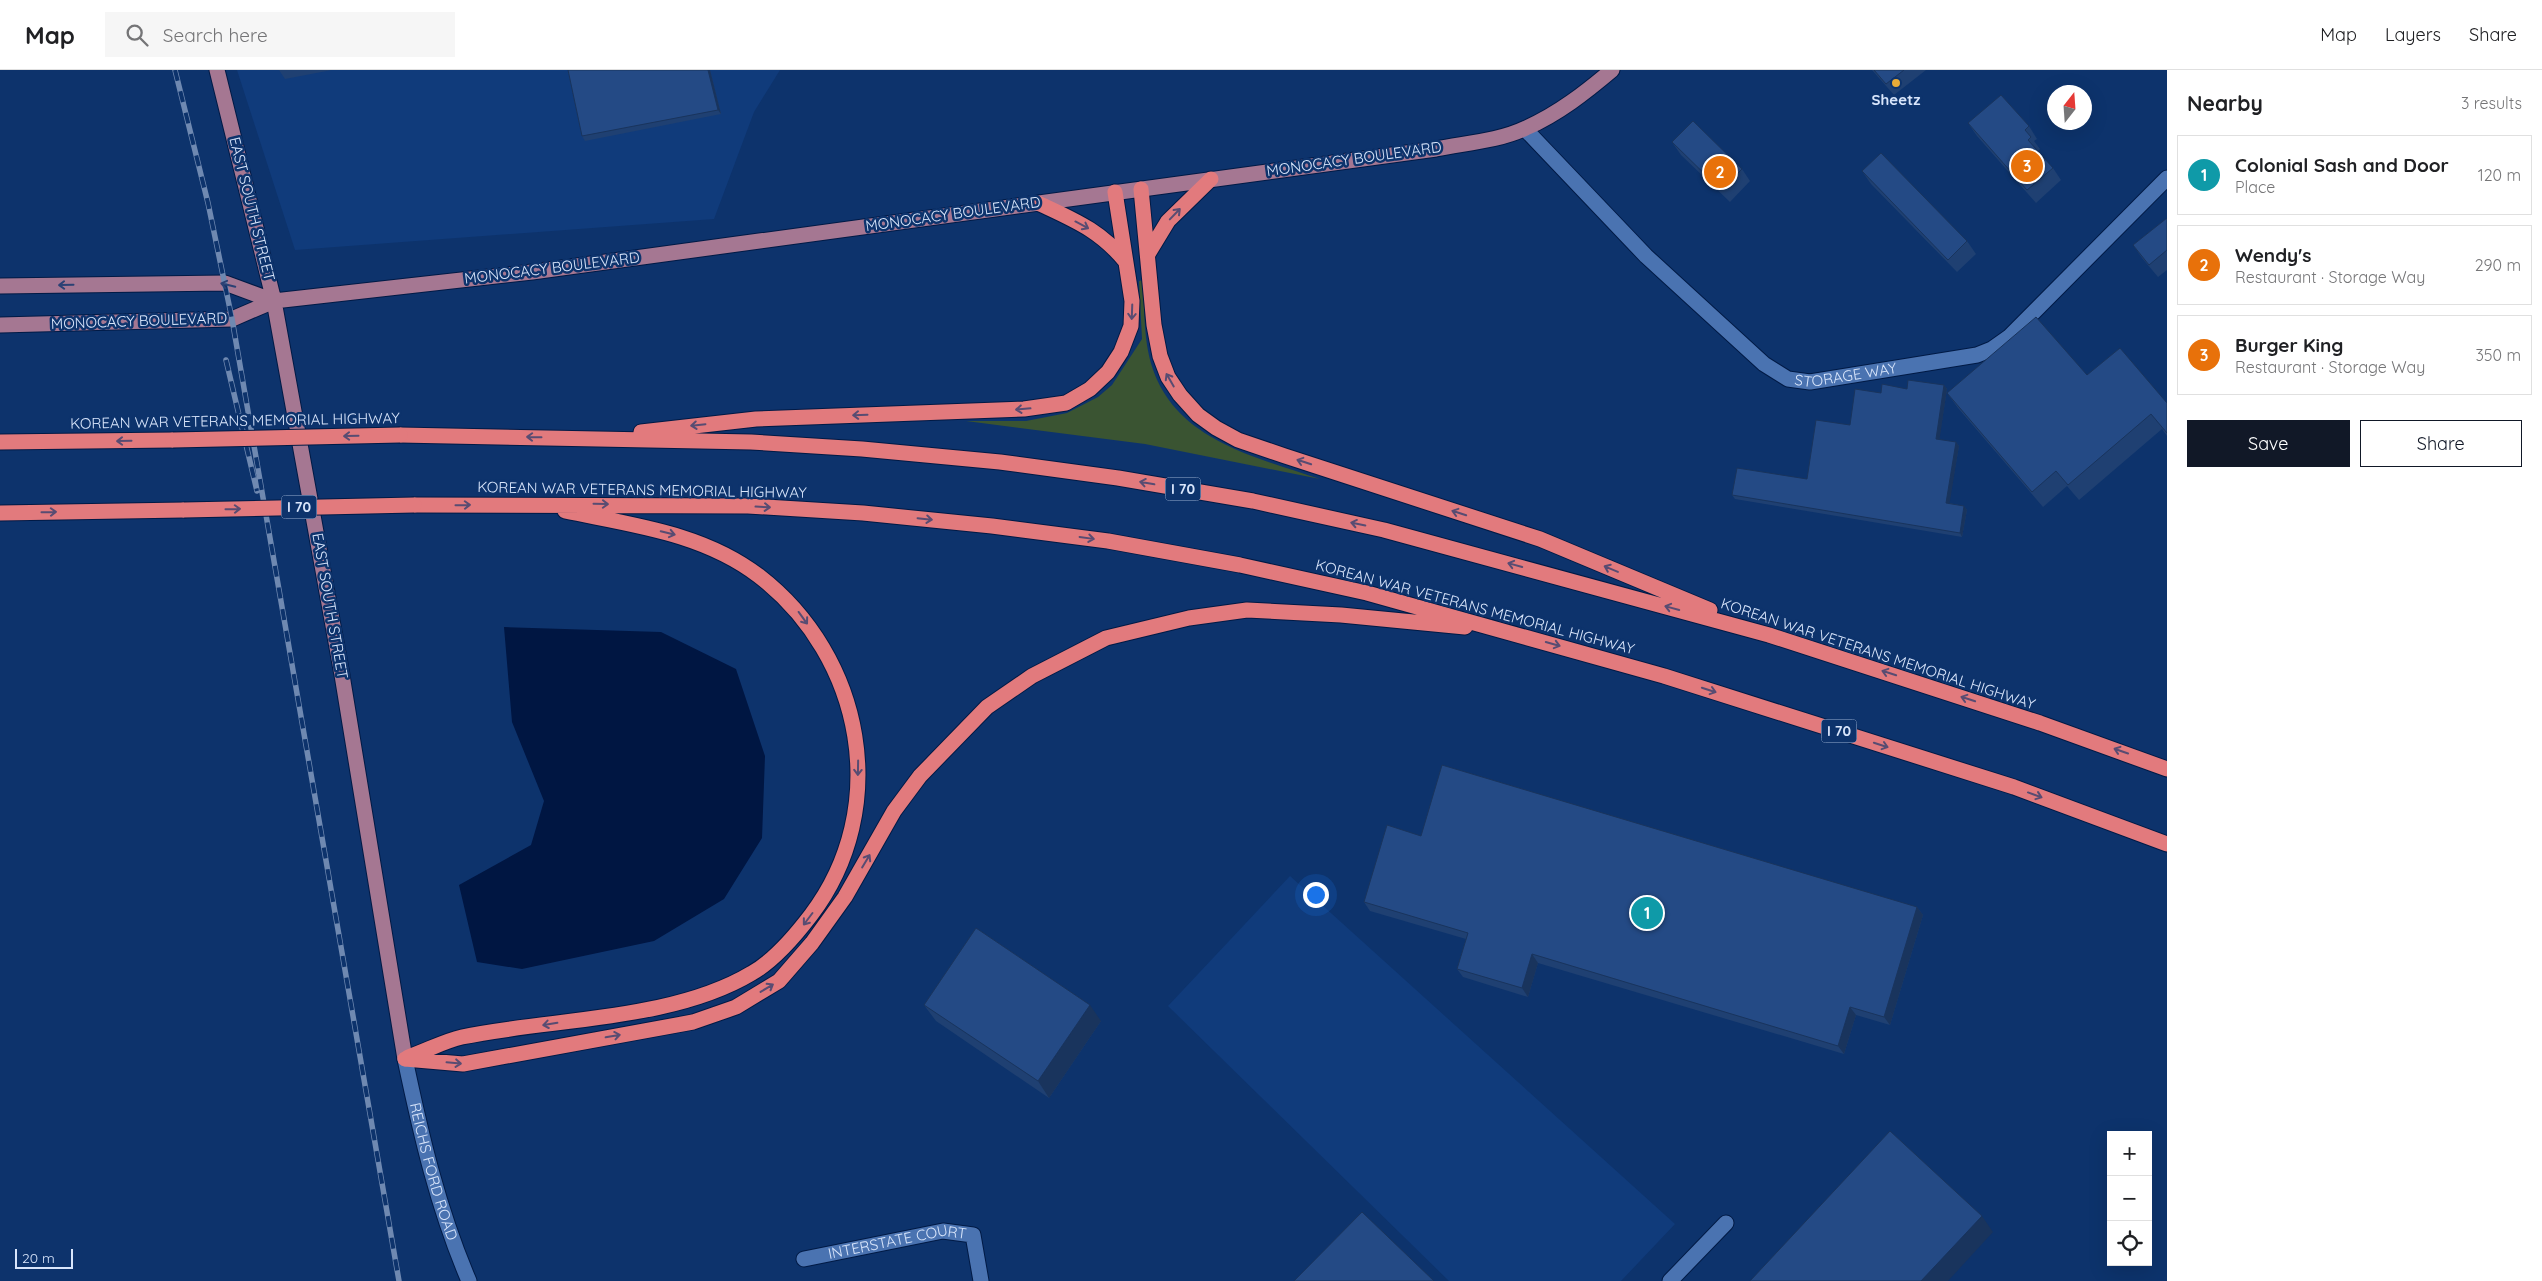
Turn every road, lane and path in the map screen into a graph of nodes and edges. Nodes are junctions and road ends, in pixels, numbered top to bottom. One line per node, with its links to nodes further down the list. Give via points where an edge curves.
1 (217, 70): 12 (main road, EAST SOUTH STREET)
2 (1612, 70): 3 (main road, MONOCACY BOULEVARD, via 1552,115)
3 (1525, 129): 4 (street, STORAGE WAY, via 1646,256 1764,364 1788,379 1810,382 1977,355 1992,349 2009,337); 5 (main road, MONOCACY BOULEVARD, via 1436,149)
4 (2167, 178)
5 (1211, 179): 6 (main road, MONOCACY BOULEVARD); 9 (highway, one-way to 5, via 1168,221)
6 (1141, 188): 7 (main road, MONOCACY BOULEVARD); 9 (highway)
7 (1115, 192): 8 (main road, MONOCACY BOULEVARD); 10 (highway)
8 (1038, 203): 10 (highway, one-way to 10, via 1099,234); 12 (main road, MONOCACY BOULEVARD, via 532,272)
9 (1148, 254): 19 (highway, one-way to 9, via 1540,540 1238,440 1216,428 1198,415 1168,377 1154,325)
10 (1126, 263): 14 (highway, one-way to 14, via 1132,326 1121,352 1108,372 1090,390 1066,403 1024,409 756,419)
11 (0, 286): 12 (main road, MONOCACY BOULEVARD, one-way to 11, via 225,282)
12 (274, 301): 13 (main road, MONOCACY BOULEVARD, via 232,319); 22 (main road, EAST SOUTH STREET, via 342,675)
13 (0, 325)
14 (582, 438): 15 (highway, KOREAN WAR VETERANS MEMORIAL HIGHWAY / I 70, one-way to 15, bridge, via 400,436); 19 (highway, KOREAN WAR VETERANS MEMORIAL HIGHWAY / I 70, one-way to 14, via 1384,530 1253,501 1118,478 1000,462 862,449 751,442)
15 (0, 442)
16 (535, 504): 17 (highway, KOREAN WAR VETERANS MEMORIAL HIGHWAY / I 70, one-way to 16, bridge); 18 (highway, KOREAN WAR VETERANS MEMORIAL HIGHWAY / I 70, one-way to 18, via 748,506 1002,527 1108,541 1240,565 1367,592); 22 (highway, one-way to 22, via 700,543 757,574 798,611 822,644 847,698 858,754 854,818 844,856 832,884 816,908 780,949 756,971 732,985 702,997 658,1007 459,1038)
17 (0, 513)
18 (1506, 630): 21 (highway, KOREAN WAR VETERANS MEMORIAL HIGHWAY / I 70, one-way to 21, via 1664,676 2014,787); 22 (highway, one-way to 18, via 463,1064 693,1022 736,1007 779,981 812,942 845,897 894,811 920,776 987,706 1032,676 1106,638 1189,618 1247,610)
19 (1769, 635): 20 (highway, KOREAN WAR VETERANS MEMORIAL HIGHWAY / I 70, one-way to 19, via 2032,720)
20 (2167, 769)
21 (2167, 844)
22 (405, 1059): 25 (street, REICHS FORD ROAD, via 440,1208)
23 (1726, 1223): 27 (street)
24 (804, 1258): 26 (street, INTERSTATE COURT, via 943,1231 973,1236)
25 (469, 1281)
26 (981, 1281)
27 (1670, 1281)

